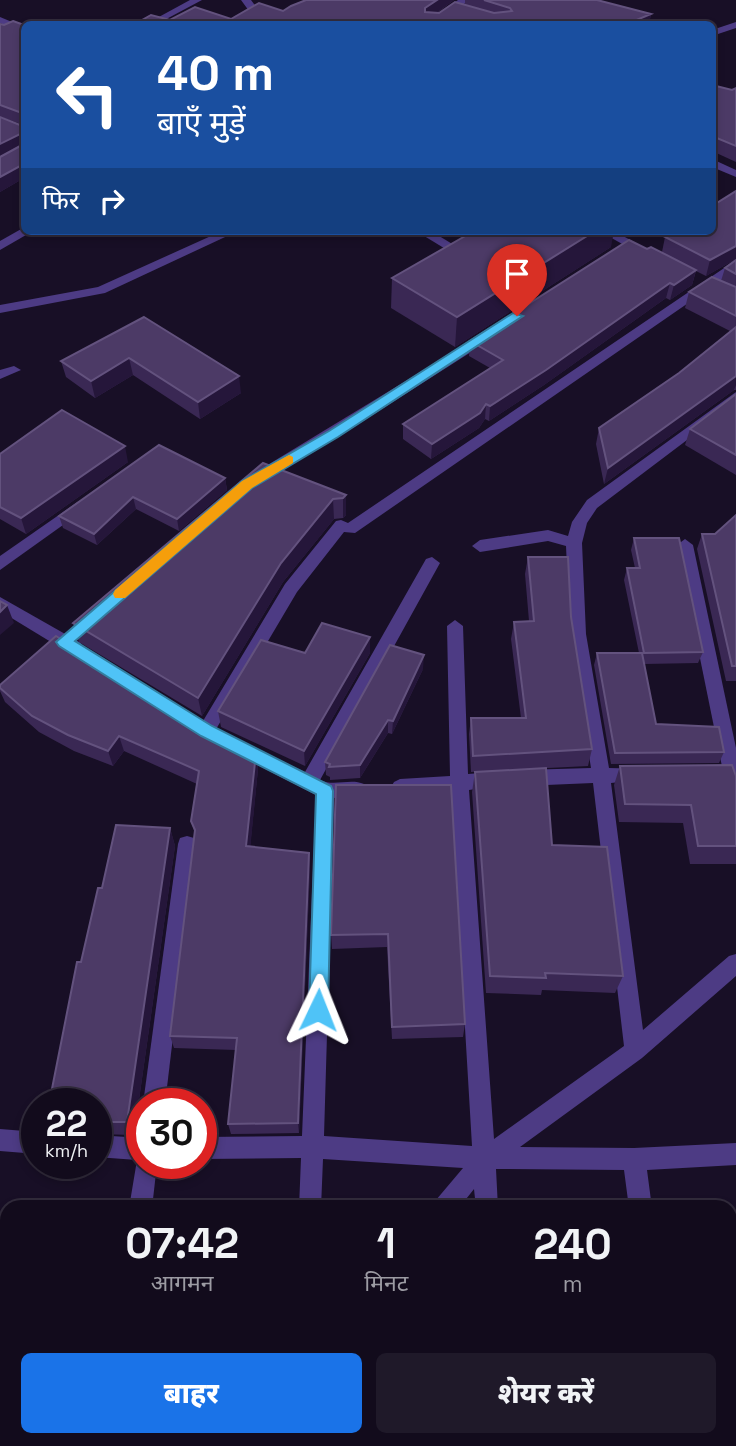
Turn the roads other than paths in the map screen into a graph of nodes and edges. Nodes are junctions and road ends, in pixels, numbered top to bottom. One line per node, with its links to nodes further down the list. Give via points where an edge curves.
1 (197, 0): 7 (street)
2 (246, 0): 8 (street, via 254,12)
3 (463, 0): 4 (street)
4 (453, 10): 5 (street); 9 (street)
5 (466, 14)
6 (0, 20): 11 (street)
7 (157, 21)
8 (238, 21)
9 (436, 21)
10 (736, 24): 12 (street)
11 (21, 29)
12 (716, 32)
13 (716, 164): 14 (street)
14 (736, 174)
15 (21, 234): 19 (street)
16 (223, 235): 25 (street, via 101,290)
17 (429, 235): 20 (street)
18 (609, 235): 21 (street, via 624,248)
19 (0, 246)
20 (461, 253)
21 (662, 261)
22 (736, 264): 23 (street)
23 (699, 281): 24 (street); 42 (street, via 345,527 291,588 201,727)
24 (726, 294)
25 (0, 309)
26 (495, 330): 28 (street)
27 (736, 396): 30 (street, via 592,504)
28 (247, 484)
29 (89, 499): 34 (street)
30 (574, 543): 31 (street, via 548,536); 39 (street, via 578,634)
31 (480, 545)
32 (685, 545): 40 (street)
33 (432, 563): 42 (street)
34 (0, 564)
35 (0, 603): 37 (street, via 69,637)
36 (455, 626): 41 (street)
37 (86, 655)
38 (667, 774): 39 (street)
39 (601, 775): 41 (street); 45 (street)
40 (729, 779)
41 (459, 781): 42 (street); 52 (street)
42 (317, 786): 49 (street)
43 (187, 844): 46 (street)
44 (736, 963): 45 (street)
45 (635, 1051): 52 (street)
46 (156, 1088)
47 (0, 1140): 48 (street)
48 (21, 1142)
49 (315, 1147): 50 (street); 52 (street); 56 (street)
50 (217, 1148)
51 (736, 1154): 53 (street)
52 (486, 1158): 53 (street); 57 (street); 58 (street)
53 (634, 1159): 59 (street)
54 (144, 1179): 55 (street)
55 (141, 1200)
56 (311, 1200)
57 (451, 1200)
58 (487, 1200)
59 (640, 1200)

